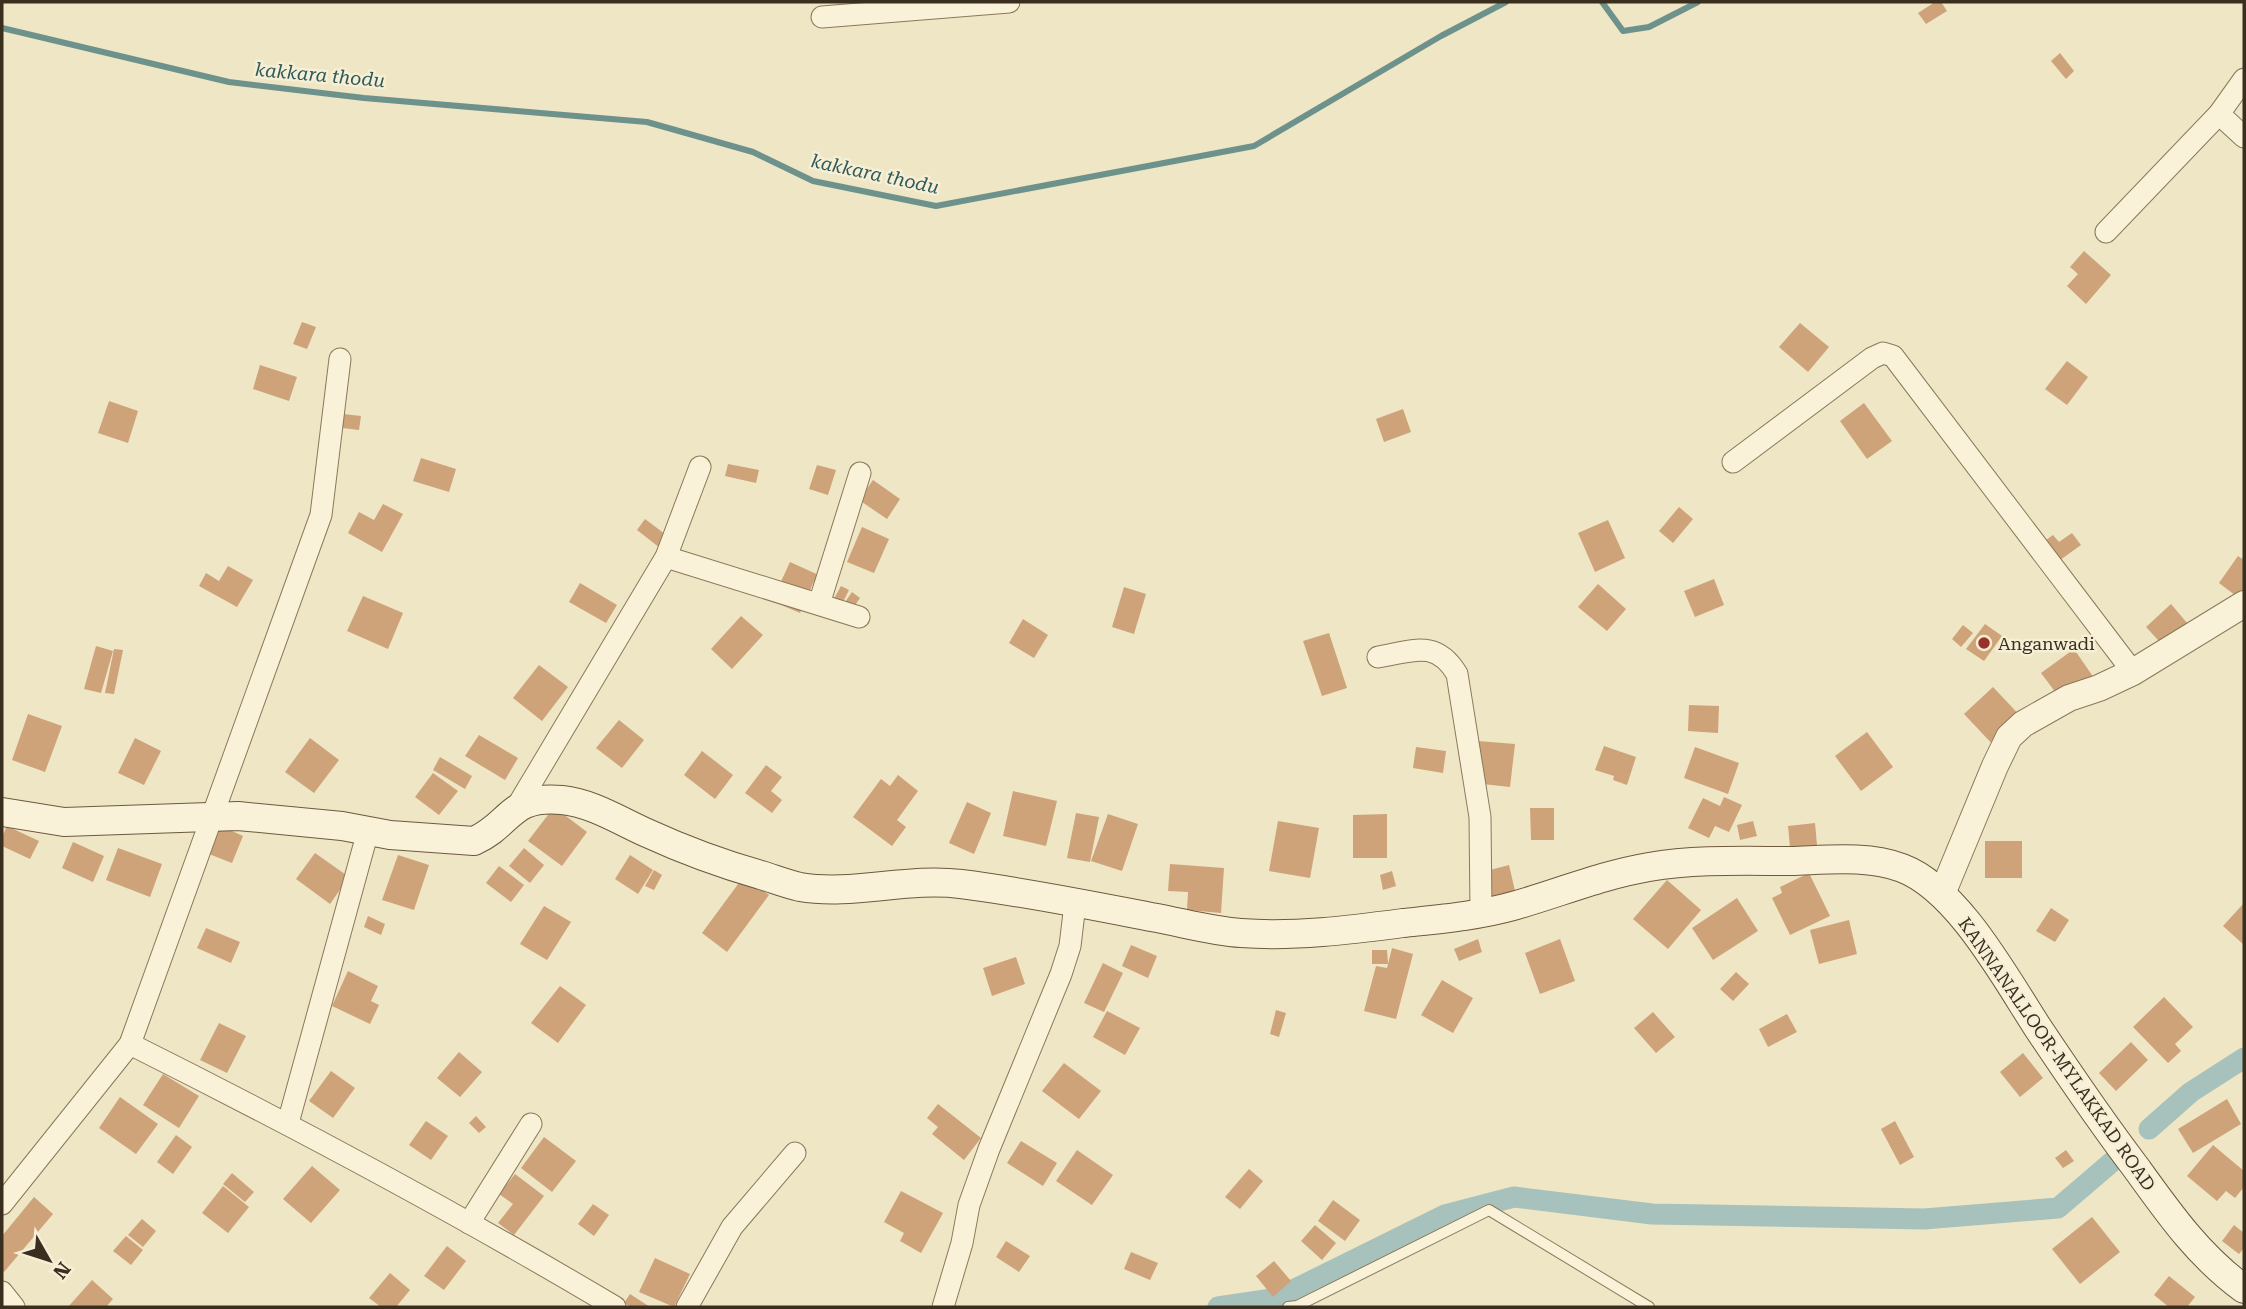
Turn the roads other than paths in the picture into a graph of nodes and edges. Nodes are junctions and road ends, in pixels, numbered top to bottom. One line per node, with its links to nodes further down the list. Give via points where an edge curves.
1 (1009, 2): 2 (street)
2 (822, 17)
3 (2244, 79): 4 (street)
4 (2220, 114): 5 (street); 6 (street)
5 (2244, 136)
6 (2106, 232)
7 (340, 359): 19 (street, via 321,515)
8 (1733, 462): 16 (street, via 1872,358 1883,353 1893,356)
9 (700, 467): 11 (street)
10 (860, 473): 12 (street)
11 (666, 557): 12 (street); 17 (street)
12 (819, 604): 14 (street)
13 (2244, 604): 16 (street)
14 (859, 617)
15 (1378, 657): 23 (street, via 1437,651 1457,674 1480,817)
16 (2133, 672): 21 (street, via 2044,711 2009,737)
17 (518, 805): 20 (main road, via 487,835 474,841); 22 (main road, KANNANALLOOR-MYLAKKAD ROAD, via 562,800 587,806 720,863 800,887 846,890 927,881)
18 (2, 812): 19 (main road, via 64,822)
19 (212, 817): 20 (main road, via 277,819); 24 (street)
20 (368, 831): 25 (street)
21 (1942, 894): 23 (main road, KANNANALLOOR-MYLAKKAD ROAD, via 1900,867 1862,861 1710,862 1602,876); 30 (main road, KANNANALLOOR-MYLAKKAD ROAD, via 1980,939 2071,1078 2183,1232 2216,1268)
22 (1075, 904): 23 (main road, KANNANALLOOR-MYLAKKAD ROAD, via 1243,933 1356,930); 36 (street, via 1061,974 969,1205)
23 (1481, 912)
24 (130, 1044): 25 (street); 28 (street)
25 (288, 1123): 29 (street)
26 (531, 1124): 29 (street)
27 (795, 1153): 35 (street, via 732,1227)
28 (2, 1204)
29 (469, 1223): 34 (street)
30 (2244, 1289)
31 (2, 1292): 33 (street)
32 (2244, 1297): 39 (street)
33 (14, 1307)
34 (615, 1307)
35 (687, 1307)
36 (943, 1307)
37 (1288, 1307): 38 (lane, via 1489,1210)
38 (1649, 1307)
39 (2241, 1307)

